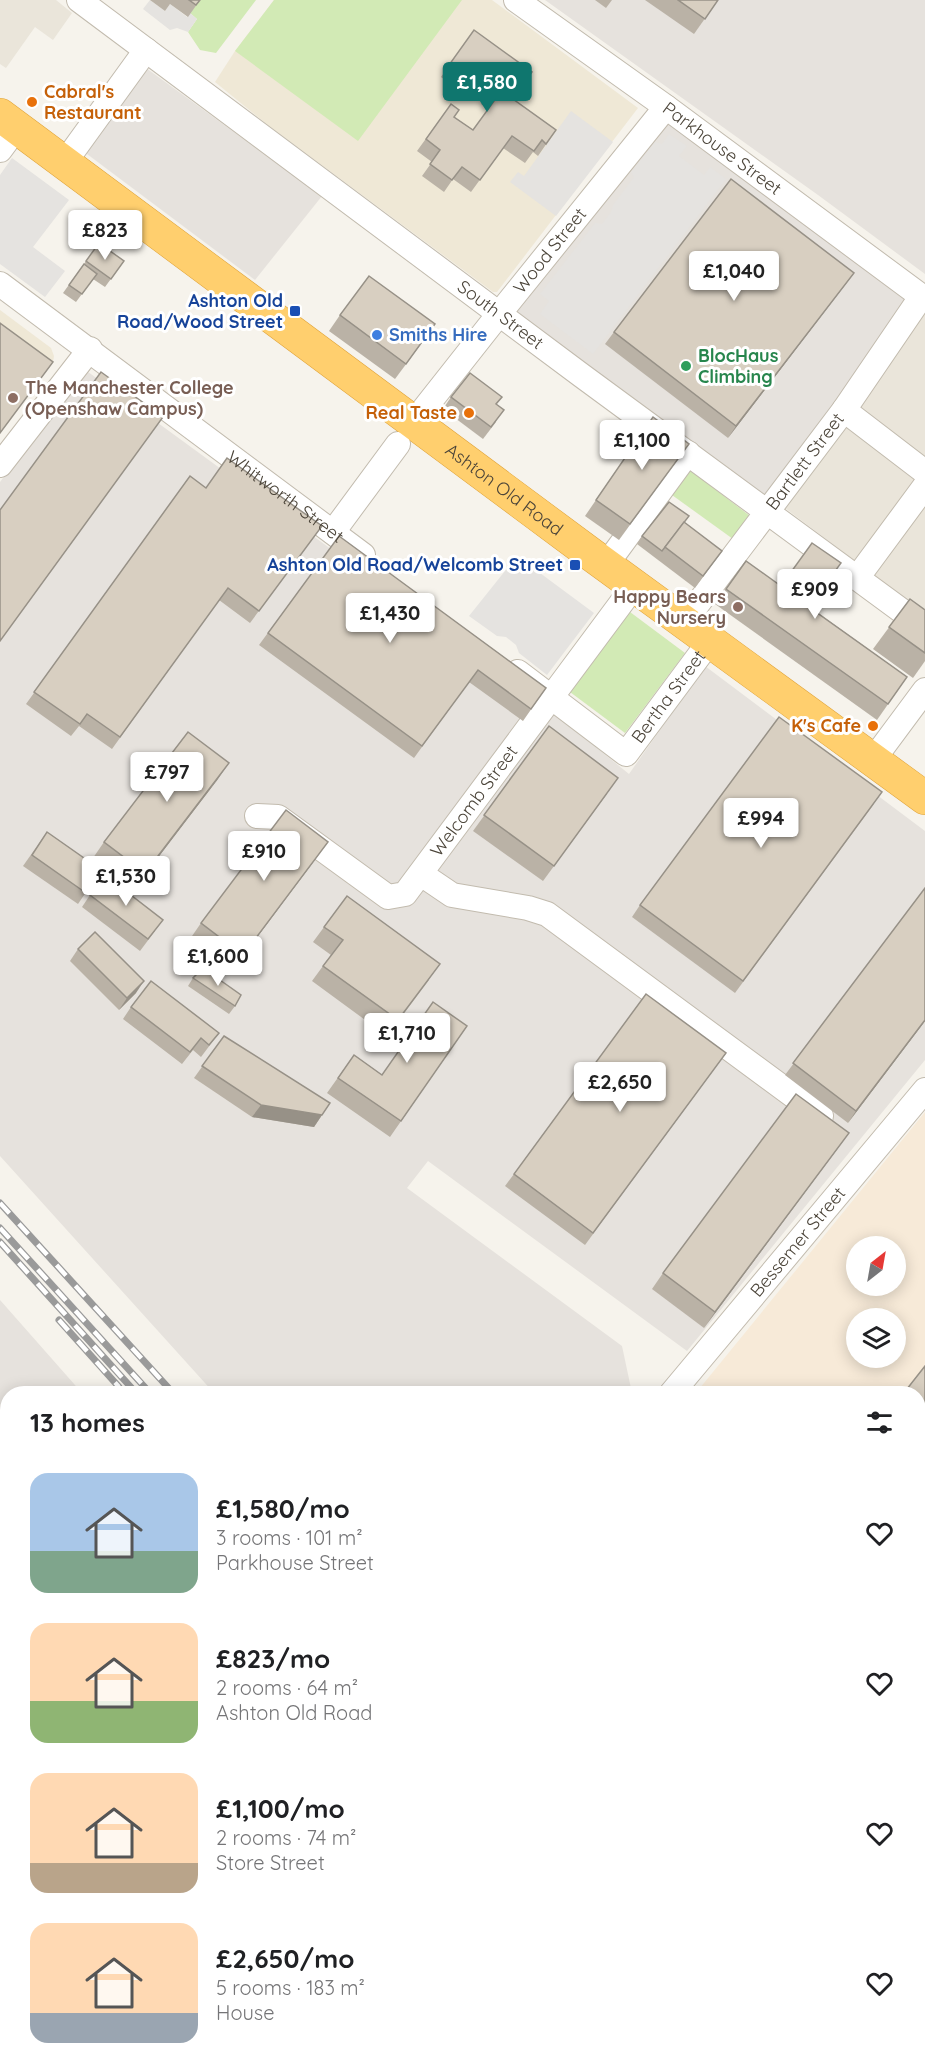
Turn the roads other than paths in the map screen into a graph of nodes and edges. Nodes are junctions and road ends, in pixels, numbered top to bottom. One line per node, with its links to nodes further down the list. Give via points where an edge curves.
1 (79, 0): 3 (street, South Street)
2 (516, 0): 4 (street, Parkhouse Street)
3 (146, 50): 6 (street); 9 (street, South Street)
4 (666, 107): 8 (street, Parkhouse Street); 9 (street, Wood Street)
5 (6, 130): 6 (highway, Ashton Old Road)
6 (65, 162): 12 (highway, Ashton Old Road)
7 (0, 284): 10 (street, Whitworth Street)
8 (923, 298): 11 (street, Bartlett Street)
9 (499, 314): 12 (street, Wood Street); 13 (street, South Street)
10 (90, 349): 14 (street); 18 (street, Whitworth Street)
11 (843, 410): 15 (street); 17 (street, Bartlett Street)
12 (406, 433): 18 (street, Wood Street); 19 (highway, Ashton Old Road)
13 (688, 453): 17 (street, South Street); 19 (street)
14 (0, 465)
15 (925, 472)
16 (925, 486): 21 (street)
17 (768, 511): 21 (street, South Street); 23 (street, Bartlett Street)
18 (333, 532): 20 (street, Whitworth Street)
19 (606, 566): 22 (highway, Ashton Old Road)
20 (379, 567)
21 (857, 578): 24 (street, South Street)
22 (634, 586): 23 (highway, Ashton Old Road); 28 (street, Welcomb Street)
23 (684, 622): 25 (highway, Ashton Old Road)
24 (925, 628)
25 (710, 641): 28 (street, Bertha Street, via 627,754); 29 (highway, Ashton Old Road)
26 (499, 658): 28 (street)
27 (925, 690): 29 (street)
28 (552, 697): 32 (street, Welcomb Street)
29 (873, 760): 30 (highway, Ashton Old Road)
30 (925, 798)
31 (268, 817): 32 (street, Welcomb Street, via 388,897 405,894)
32 (421, 874): 34 (street, via 452,895 547,914)
33 (925, 1090): 35 (street, Bessemer Street)
34 (836, 1127)
35 (678, 1386)

